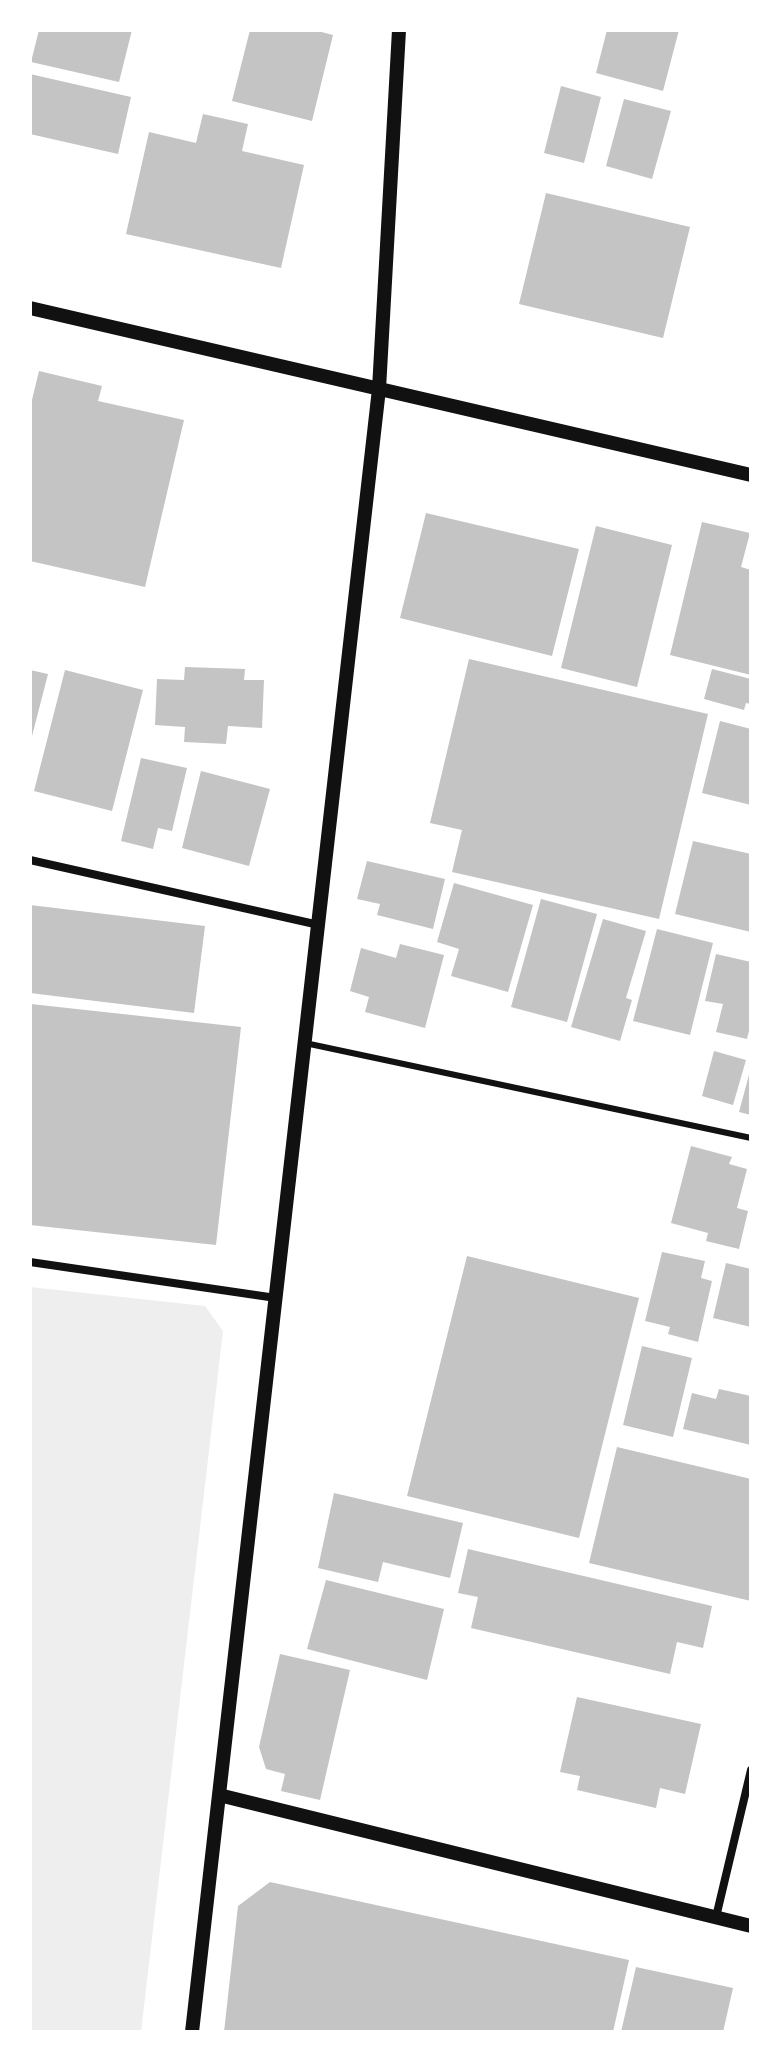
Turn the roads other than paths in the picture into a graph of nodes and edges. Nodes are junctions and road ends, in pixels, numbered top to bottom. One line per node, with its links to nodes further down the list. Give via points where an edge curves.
1 (399, 30): 3 (street)
2 (30, 308): 3 (street)
3 (379, 389): 4 (street); 6 (street)
4 (751, 475)
5 (30, 860): 6 (street)
6 (319, 925): 7 (street)
7 (305, 1043): 8 (lane); 10 (street)
8 (751, 1138)
9 (30, 1262): 10 (street)
10 (276, 1298): 12 (street)
11 (751, 1770): 13 (street)
12 (219, 1795): 13 (street); 15 (street)
13 (716, 1917): 14 (street)
14 (751, 1926)
15 (192, 2032)

